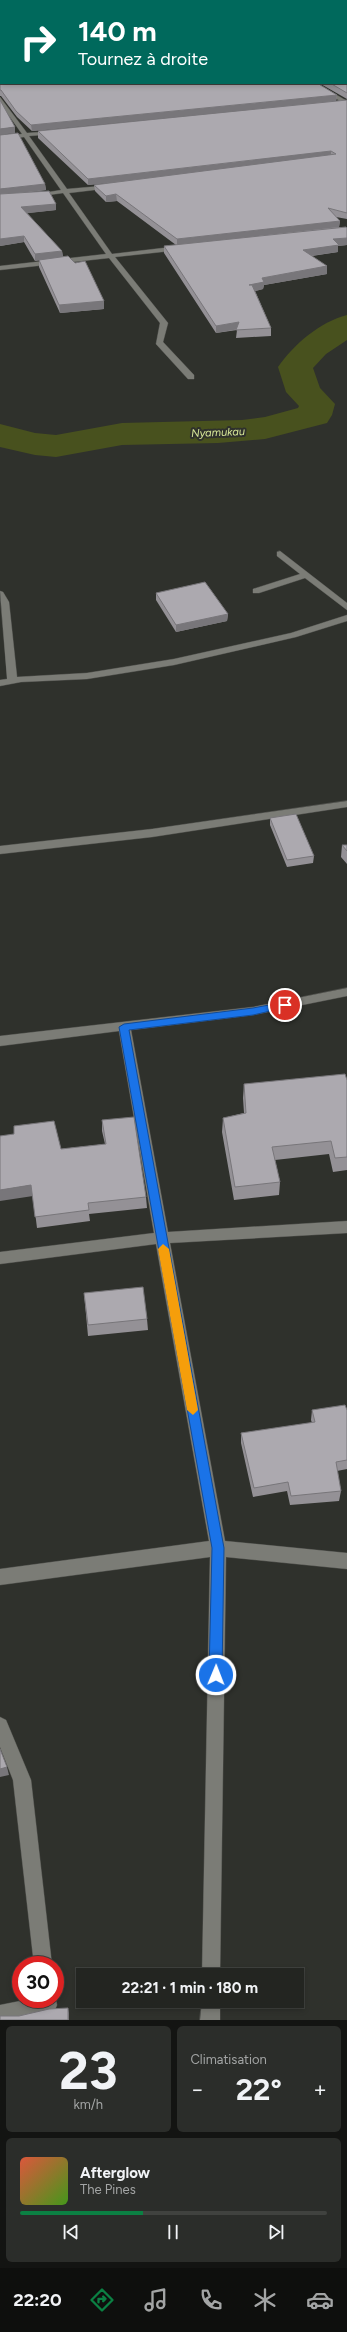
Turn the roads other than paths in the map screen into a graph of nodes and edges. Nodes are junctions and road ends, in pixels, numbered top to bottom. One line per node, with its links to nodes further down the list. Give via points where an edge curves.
1 (314, 84): 3 (street)
2 (0, 99): 6 (street)
3 (347, 103): 4 (street)
4 (330, 104)
5 (63, 131): 6 (street)
6 (24, 135): 7 (street); 9 (street)
7 (0, 138)
8 (119, 185): 9 (street)
9 (64, 191): 10 (street); 12 (street)
10 (28, 195)
11 (189, 247): 12 (street)
12 (110, 255): 13 (street); 14 (street, via 164,323 159,342)
13 (0, 268)
14 (191, 377)
15 (280, 554): 16 (street)
16 (307, 575): 17 (street); 19 (street)
17 (256, 591)
18 (0, 594): 21 (street, via 4,602)
19 (347, 607)
20 (347, 618): 21 (street, via 319,629 133,670 67,678)
21 (12, 680): 22 (street)
22 (0, 683)
23 (347, 804): 24 (street, via 152,833)
24 (0, 850)
25 (347, 992): 26 (street, via 253,1011)
26 (124, 1027): 27 (street); 29 (street)
27 (0, 1041)
28 (347, 1227): 29 (street)
29 (162, 1238): 30 (street); 31 (street)
30 (0, 1258)
31 (218, 1548): 32 (street); 33 (street); 36 (street)
32 (347, 1561)
33 (0, 1577)
34 (0, 1726): 35 (street, via 22,1780)
35 (42, 1956)
36 (211, 1968)
37 (33, 2008): 39 (street)
38 (210, 2008): 40 (street)
39 (0, 2015)
40 (210, 2020)

